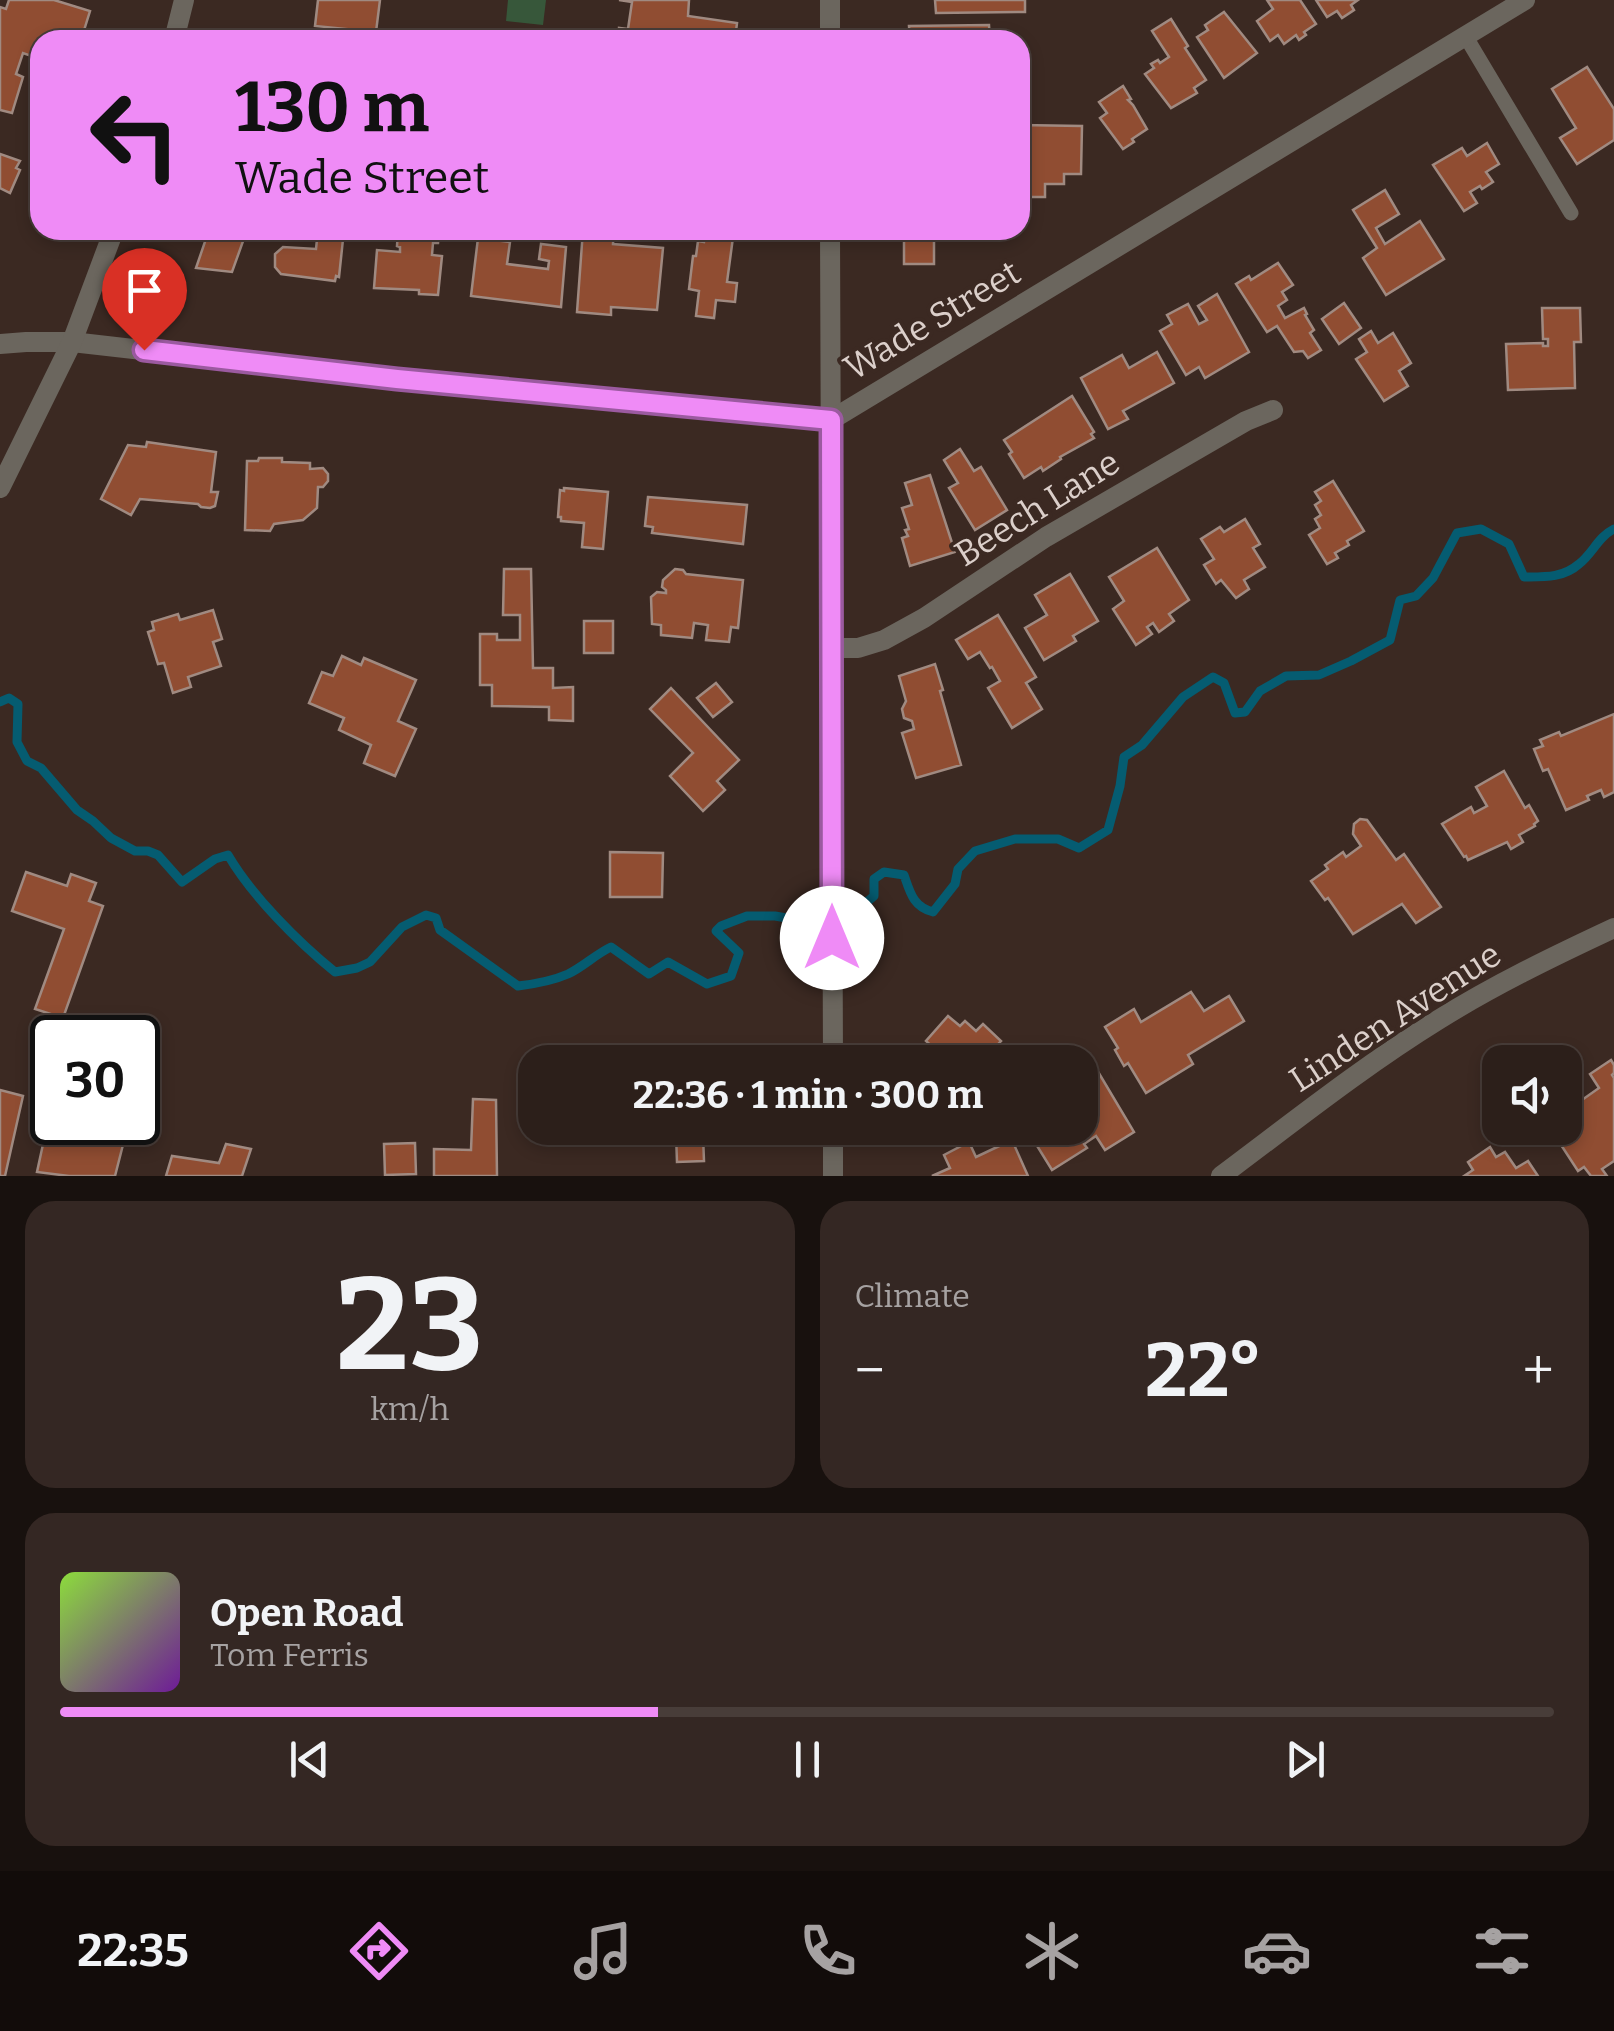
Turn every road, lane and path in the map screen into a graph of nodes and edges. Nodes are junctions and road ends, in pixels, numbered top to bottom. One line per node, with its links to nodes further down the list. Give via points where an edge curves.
1 (184, 0): 4 (street)
2 (830, 0): 5 (street)
3 (1525, 0): 6 (street, Wade Street)
4 (176, 30)
5 (830, 30)
6 (1466, 37): 7 (lane); 13 (street, Wade Street)
7 (1572, 212)
8 (110, 240): 10 (street)
9 (830, 240): 13 (street)
10 (72, 342): 11 (street, Wade Street); 13 (street, Wade Street); 14 (street)
11 (0, 344)
12 (1272, 410): 15 (street, Beech Lane, via 1046,537 884,640)
13 (831, 420): 15 (street)
14 (0, 488)
15 (831, 648): 17 (street)
16 (1614, 928): 20 (street, Linden Avenue, via 1440,1019)
17 (832, 1045)
18 (833, 1145): 19 (street)
19 (833, 1176)
20 (1221, 1176)

